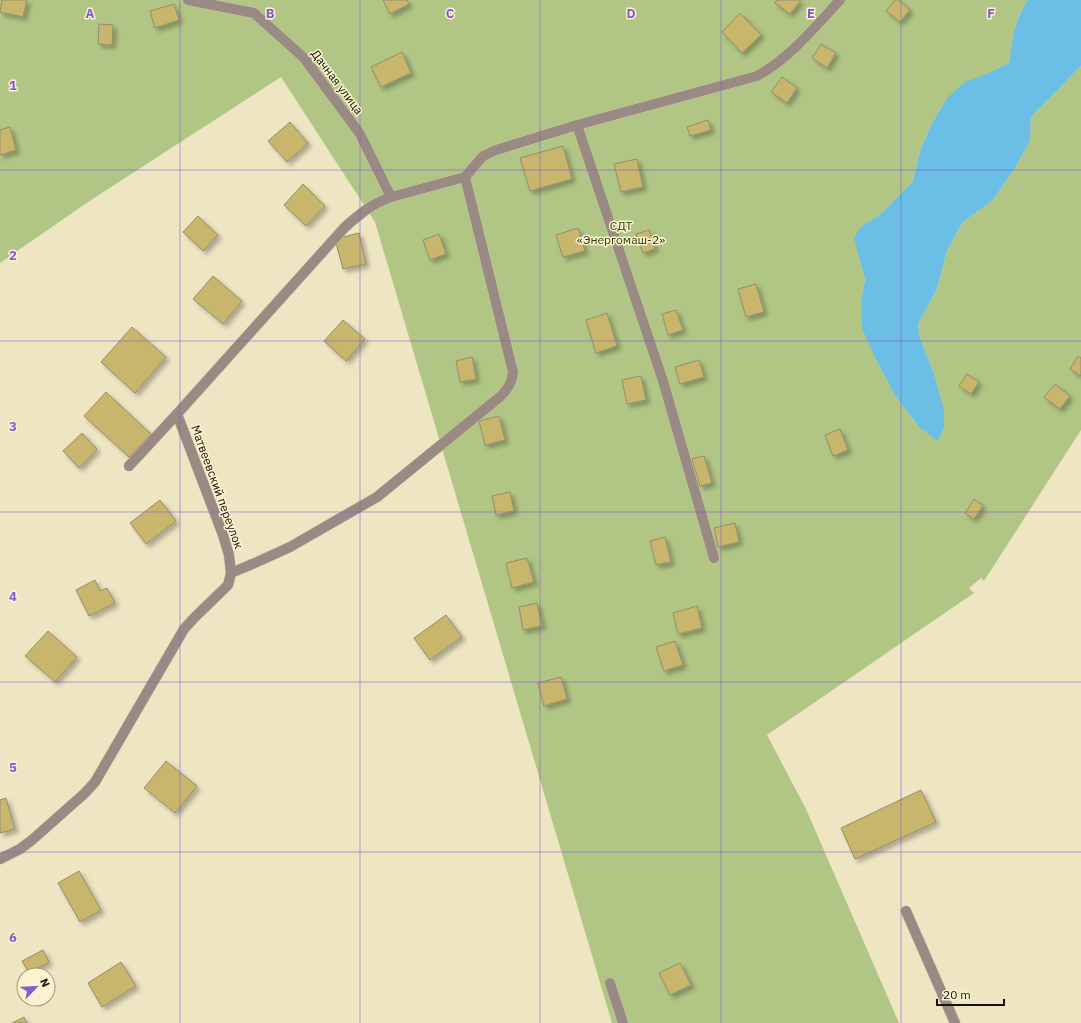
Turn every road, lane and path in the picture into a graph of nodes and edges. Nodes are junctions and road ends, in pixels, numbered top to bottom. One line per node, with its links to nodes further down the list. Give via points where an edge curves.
1 (188, 0): 5 (street, Дачная улица, via 254,13 304,58 360,134)
2 (840, 0): 3 (street, via 788,54 757,76)
3 (577, 125): 4 (street, via 483,156); 8 (street, via 663,381)
4 (465, 177): 5 (street, Матвеевский переулок); 9 (street, via 513,372 508,388 377,497 290,547)
5 (391, 197): 6 (street, Матвеевский переулок, via 362,211 345,228)
6 (176, 414): 7 (street); 9 (street, Матвеевский переулок, via 223,535)
7 (129, 466)
8 (714, 558)
9 (231, 573): 10 (street, via 228,585 194,618 175,644 95,782 32,840)
10 (0, 859)
11 (906, 911): 14 (street)
12 (610, 983): 13 (street)
13 (623, 1023)
14 (955, 1023)

